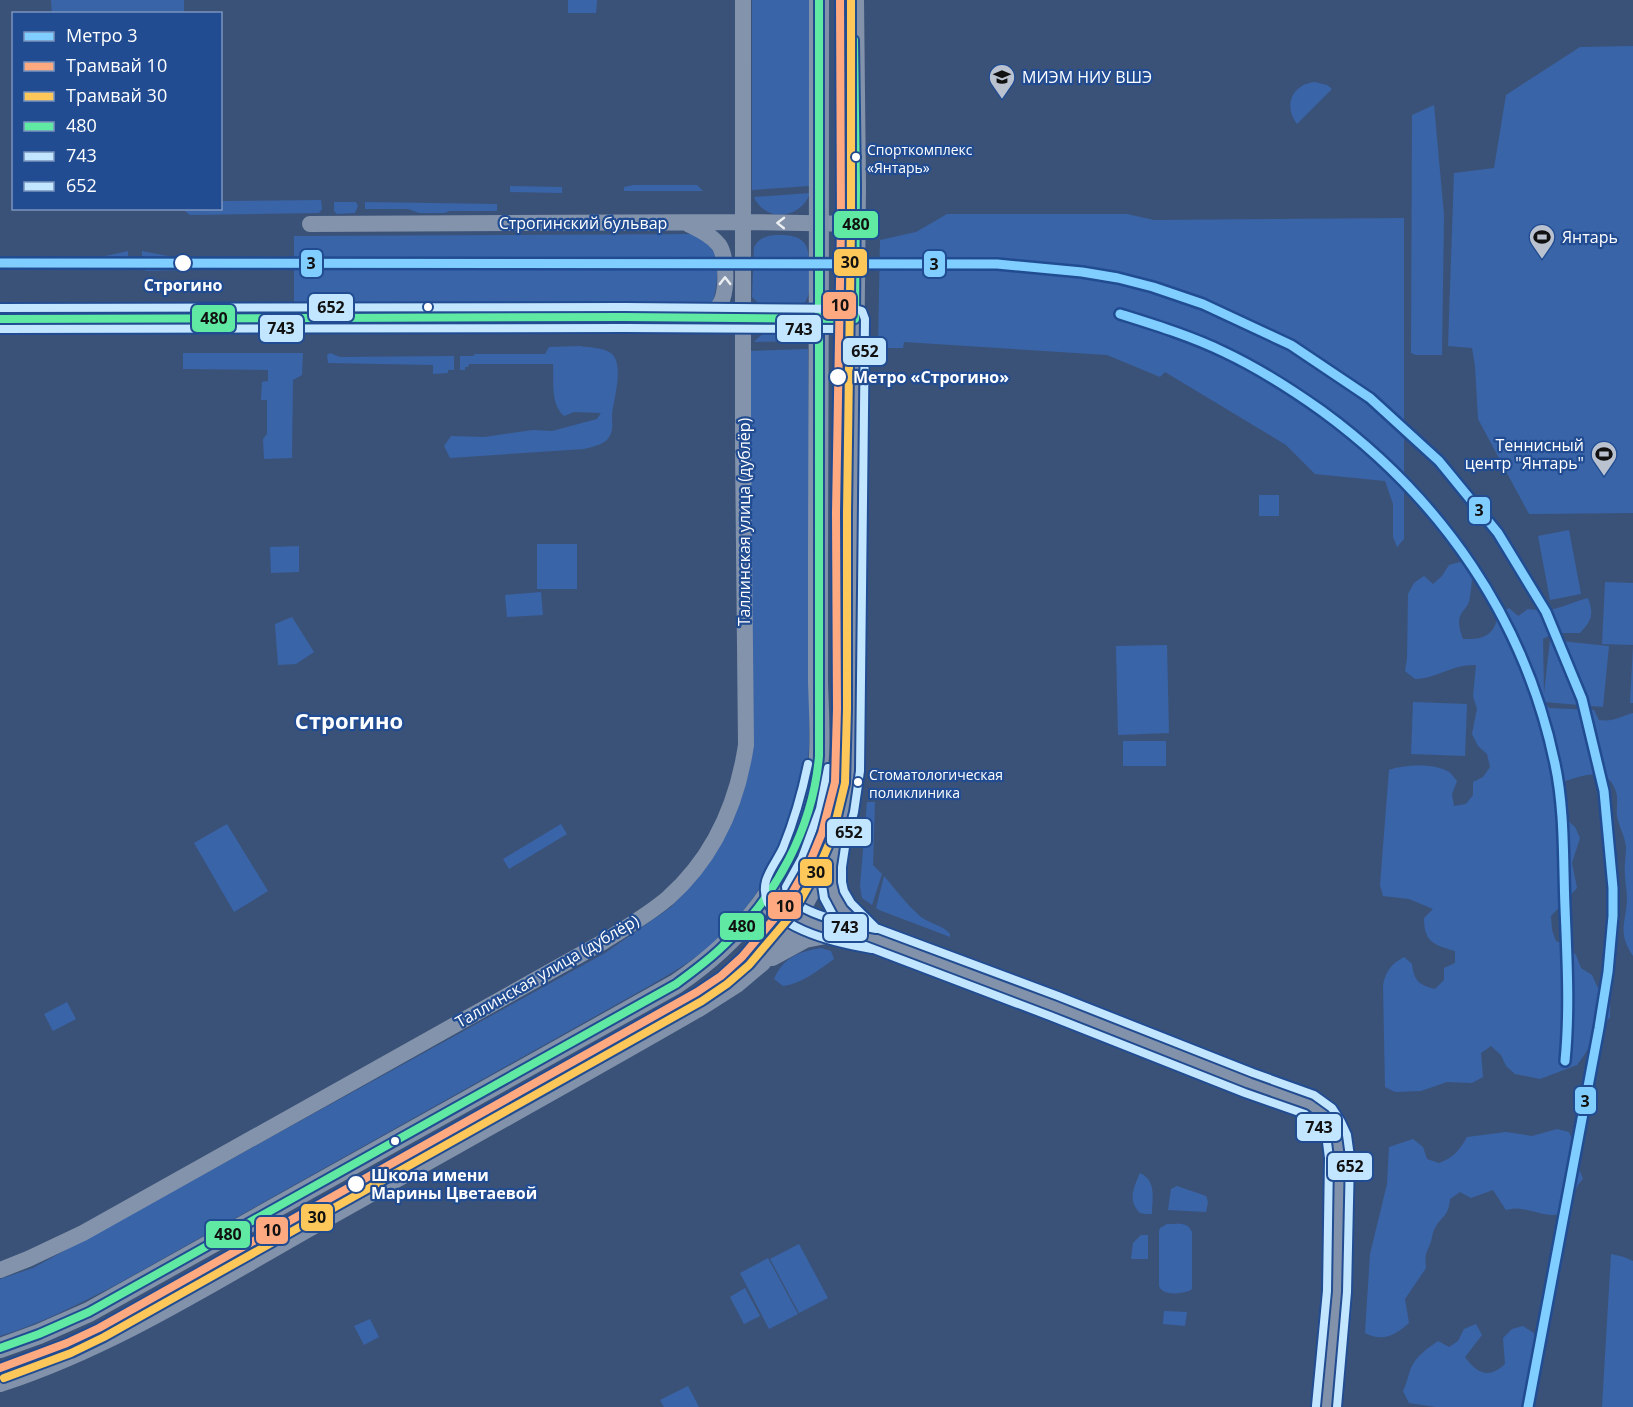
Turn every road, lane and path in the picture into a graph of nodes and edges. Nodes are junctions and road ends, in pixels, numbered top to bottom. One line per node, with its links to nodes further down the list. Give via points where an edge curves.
1 (743, 0): 5 (street, Таллинская улица (дублёр))
2 (819, 0): 6 (main road)
3 (854, 0): 8 (main road)
4 (683, 222): 5 (street, Строгинский бульвар); 7 (street, Строгинский бульвар); 9 (street, one-way to 4, via 715,310 720,304 725,293 725,257 714,239)
5 (743, 222): 6 (street, Строгинский бульвар, one-way to 5); 10 (street, Таллинская улица (дублёр))
6 (819, 223): 8 (street, Строгинский бульвар); 12 (main road)
7 (310, 224)
8 (856, 224): 13 (main road)
9 (689, 317): 10 (street); 11 (street)
10 (744, 317): 12 (street); 20 (street, Таллинская улица (дублёр), via 746,745 742,774 723,825 689,877 667,899 603,942 83,1233)
11 (0, 319)
12 (819, 319): 13 (street); 15 (main road, via 819,763 803,826)
13 (855, 319): 14 (main road, via 850,771)
14 (835, 845): 16 (main road); 18 (main road, via 831,879 834,894 843,911)
15 (776, 884): 16 (main road, via 778,900); 21 (main road, via 740,932 676,984 88,1312)
16 (797, 916): 17 (main road); 19 (main road)
17 (836, 932): 18 (main road); 19 (main road, via 800,940)
18 (870, 937): 23 (main road, via 1299,1100 1323,1114 1337,1139 1340,1157 1337,1292)
19 (761, 962): 22 (main road, via 700,1006 192,1293 72,1354)
20 (0, 1270)
21 (0, 1348)
22 (0, 1382)
23 (1326, 1407)

